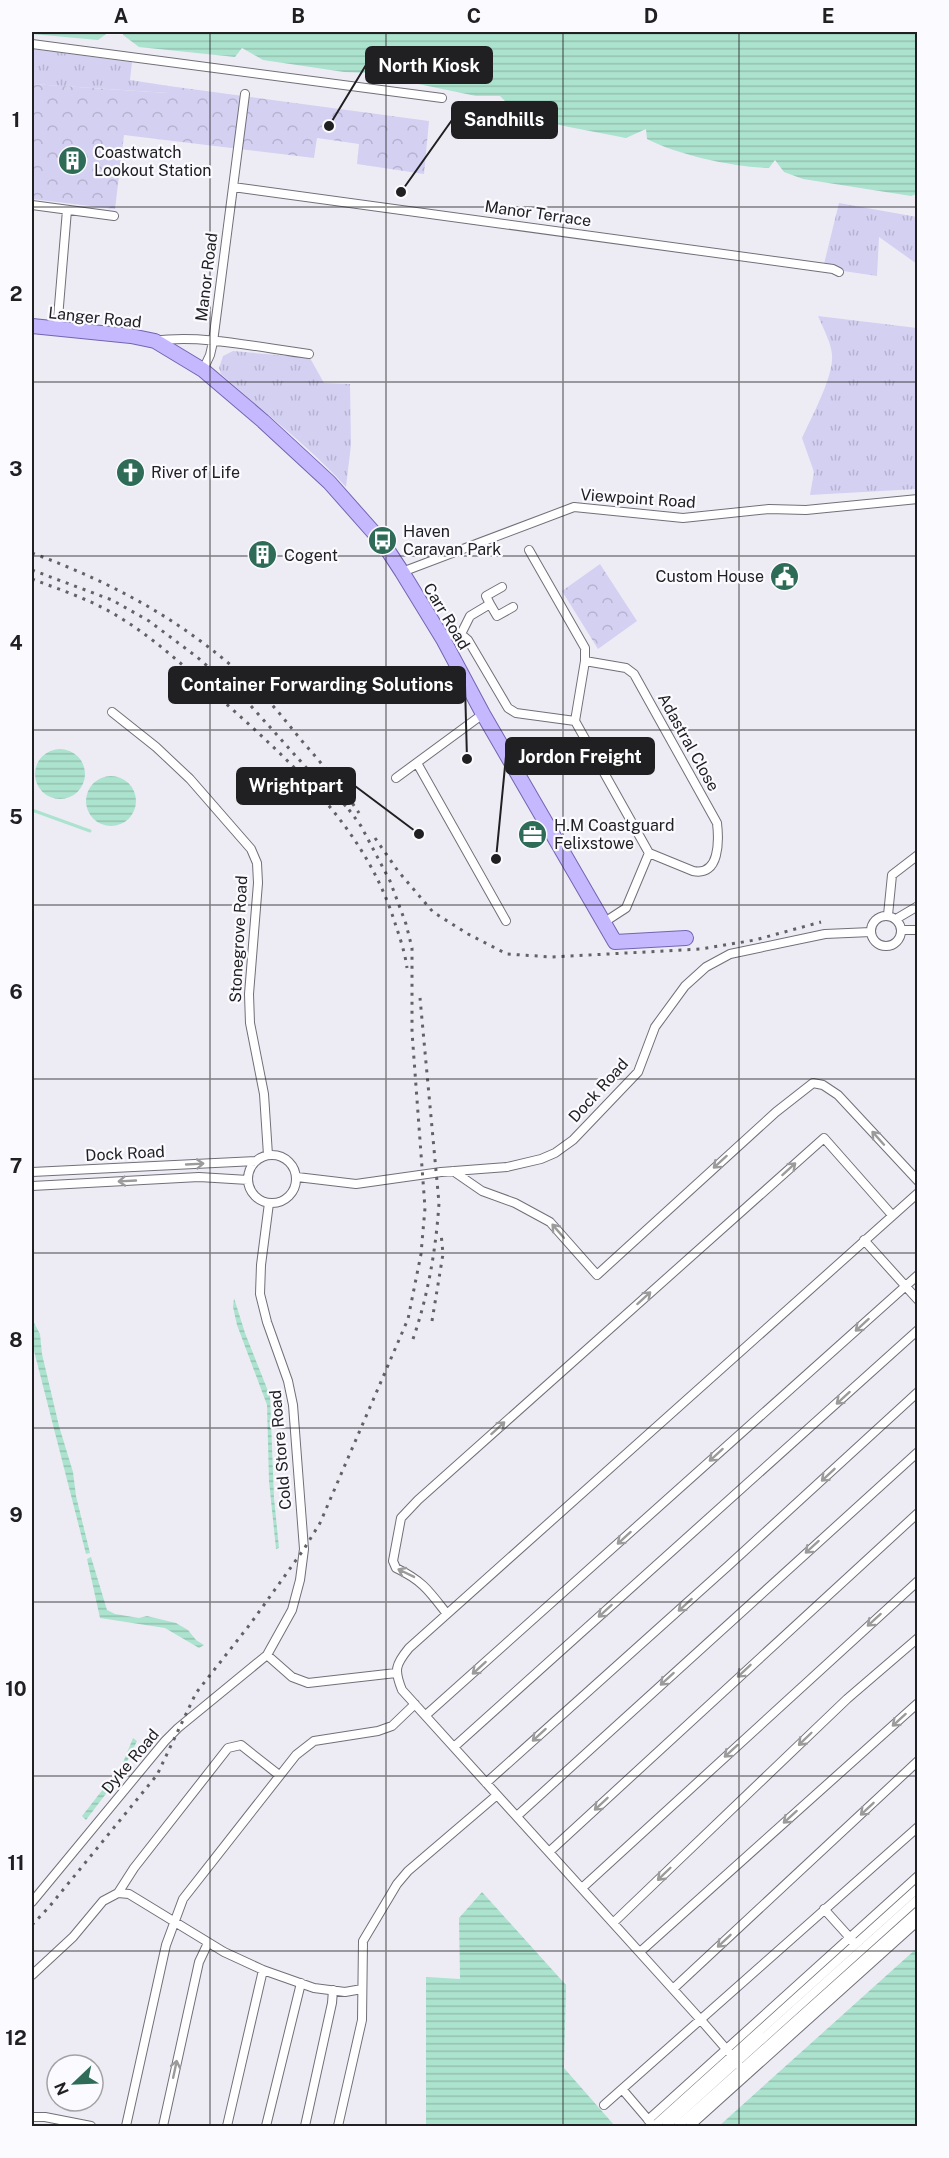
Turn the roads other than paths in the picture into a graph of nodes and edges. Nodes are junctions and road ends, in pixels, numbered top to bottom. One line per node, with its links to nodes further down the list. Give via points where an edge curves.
1 (32, 44): 3 (street)
2 (245, 94): 4 (street, Manor Road)
3 (442, 98)
4 (233, 187): 8 (street, Manor Terrace); 12 (street, Manor Road)
5 (32, 205): 6 (street)
6 (67, 210): 7 (street); 10 (street)
7 (114, 216)
8 (839, 272)
9 (32, 327): 10 (main road, Langer Road)
10 (57, 330): 11 (main road, Langer Road)
11 (155, 341): 12 (street, via 173,338); 14 (main road, Carr Road)
12 (213, 342): 13 (street); 14 (street, Manor Road)
13 (309, 354)
14 (203, 370): 17 (main road, Carr Road, via 329,482 383,543)
15 (918, 500): 17 (street, Viewpoint Road, via 690,518 574,507)
16 (529, 550): 23 (street, via 585,648)
17 (402, 572): 22 (main road, Carr Road)
18 (502, 587): 19 (street, via 486,596)
19 (490, 604): 20 (street, via 497,616); 21 (street, via 470,616)
20 (513, 607)
21 (461, 634): 22 (street, via 455,632); 26 (street, via 508,708 516,713)
22 (443, 639): 25 (main road, Carr Road)
23 (585, 661): 26 (street); 29 (street, Adastral Close, via 626,668 634,674 717,822 719,845 707,871 693,871)
24 (112, 712): 39 (street, Stonegrove Road, via 190,779 251,849 257,862 250,1023 264,1094)
25 (483, 714): 27 (street); 34 (main road, Carr Road)
26 (575, 721): 29 (street)
27 (417, 763): 28 (street); 33 (street)
28 (396, 778)
29 (649, 853): 34 (street, via 626,908)
30 (918, 855): 32 (street, via 892,875)
31 (918, 906): 32 (street)
32 (892, 917): 35 (street); 37 (street, via 878,917)
33 (506, 921)
34 (603, 923): 38 (main road, Carr Road, via 615,942)
35 (902, 930): 36 (street); 37 (street, via 890,946 875,942)
36 (918, 930)
37 (871, 932): 41 (street, Dock Road, via 804,938 730,954 706,967 685,986 656,1027 638,1072 573,1140 541,1160)
38 (686, 938)
39 (268, 1155): 40 (street); 43 (street, via 286,1159)
40 (256, 1161): 42 (street, Dock Road, one-way to 40); 44 (street)
41 (453, 1171): 43 (street, Dock Road, via 356,1184); 45 (street, one-way to 41, via 838,1095 813,1083 597,1275 550,1222 482,1191)
42 (32, 1172)
43 (297, 1177): 48 (street, via 292,1193 284,1200)
44 (248, 1180): 46 (street, Dock Road, one-way to 46, via 199,1177); 48 (street, via 254,1195)
45 (918, 1181)
46 (32, 1186)
47 (918, 1193): 49 (street)
48 (269, 1203): 61 (street, Cold Store Road, via 261,1294 293,1405 304,1549 292,1610)
49 (892, 1215): 50 (street); 59 (street, one-way to 49, via 425,1585 396,1568 393,1561 401,1518 435,1484 824,1138)
50 (864, 1240): 52 (street); 59 (street)
51 (918, 1275): 52 (street)
52 (906, 1286): 53 (street); 65 (street, one-way to 65)
53 (918, 1300)
54 (918, 1330): 66 (street, one-way to 66)
55 (918, 1392): 69 (street, one-way to 69)
56 (918, 1452): 71 (street, one-way to 71)
57 (918, 1513): 73 (street, one-way to 73)
58 (918, 1581): 75 (street, one-way to 75)
59 (447, 1614): 62 (street, via 409,1648)
60 (918, 1638): 84 (street, one-way to 84, via 847,1699)
61 (267, 1655): 62 (street, via 292,1677 308,1683); 79 (street, Dyke Road, via 165,1741)
62 (396, 1673): 64 (street, via 402,1690)
63 (918, 1703): 87 (street, one-way to 87)
64 (415, 1704): 65 (street); 68 (street, via 392,1726 315,1740)
65 (426, 1716): 66 (street)
66 (454, 1747): 69 (street)
67 (918, 1761): 92 (street, one-way to 92)
68 (279, 1775): 77 (street, via 241,1745 228,1748); 83 (street, via 183,1899)
69 (486, 1782): 70 (street)
70 (497, 1795): 71 (street); 91 (street, via 397,1884 363,1941)
71 (516, 1816): 73 (street)
72 (918, 1827): 80 (street)
73 (549, 1852): 75 (street)
74 (918, 1876): 86 (street)
75 (582, 1888): 84 (street)
76 (918, 1888): 86 (street)
77 (118, 1893): 83 (street, via 129,1894); 89 (street, via 103,1901 73,1937)
78 (918, 1899): 86 (street)
79 (32, 1902)
80 (824, 1909): 86 (street); 94 (street)
81 (918, 1911): 86 (street)
82 (918, 1921): 86 (street)
83 (173, 1922): 85 (street); 101 (street)
84 (613, 1923): 87 (street)
85 (208, 1943): 88 (street); 102 (street, one-way to 85, via 199,1962)
86 (861, 1950): 95 (street); 95 (street); 95 (street)
87 (640, 1952): 92 (street)
88 (263, 1970): 90 (street); 103 (street)
89 (32, 1974)
90 (301, 1983): 93 (street); 104 (street)
91 (362, 1989): 93 (street); 106 (street, via 362,2020)
92 (673, 1989): 94 (street)
93 (333, 1990): 105 (street)
94 (700, 2019): 95 (street); 96 (street)
95 (737, 2062): 99 (street); 107 (street); 108 (street); 109 (street)
96 (622, 2089): 97 (street); 99 (street)
97 (604, 2105)
98 (32, 2117): 100 (street)
99 (652, 2124)
100 (91, 2127)
101 (126, 2127)
102 (163, 2127)
103 (227, 2127)
104 (266, 2127)
105 (305, 2127)
106 (338, 2127)
107 (666, 2127)
108 (678, 2127)
109 (690, 2127)

